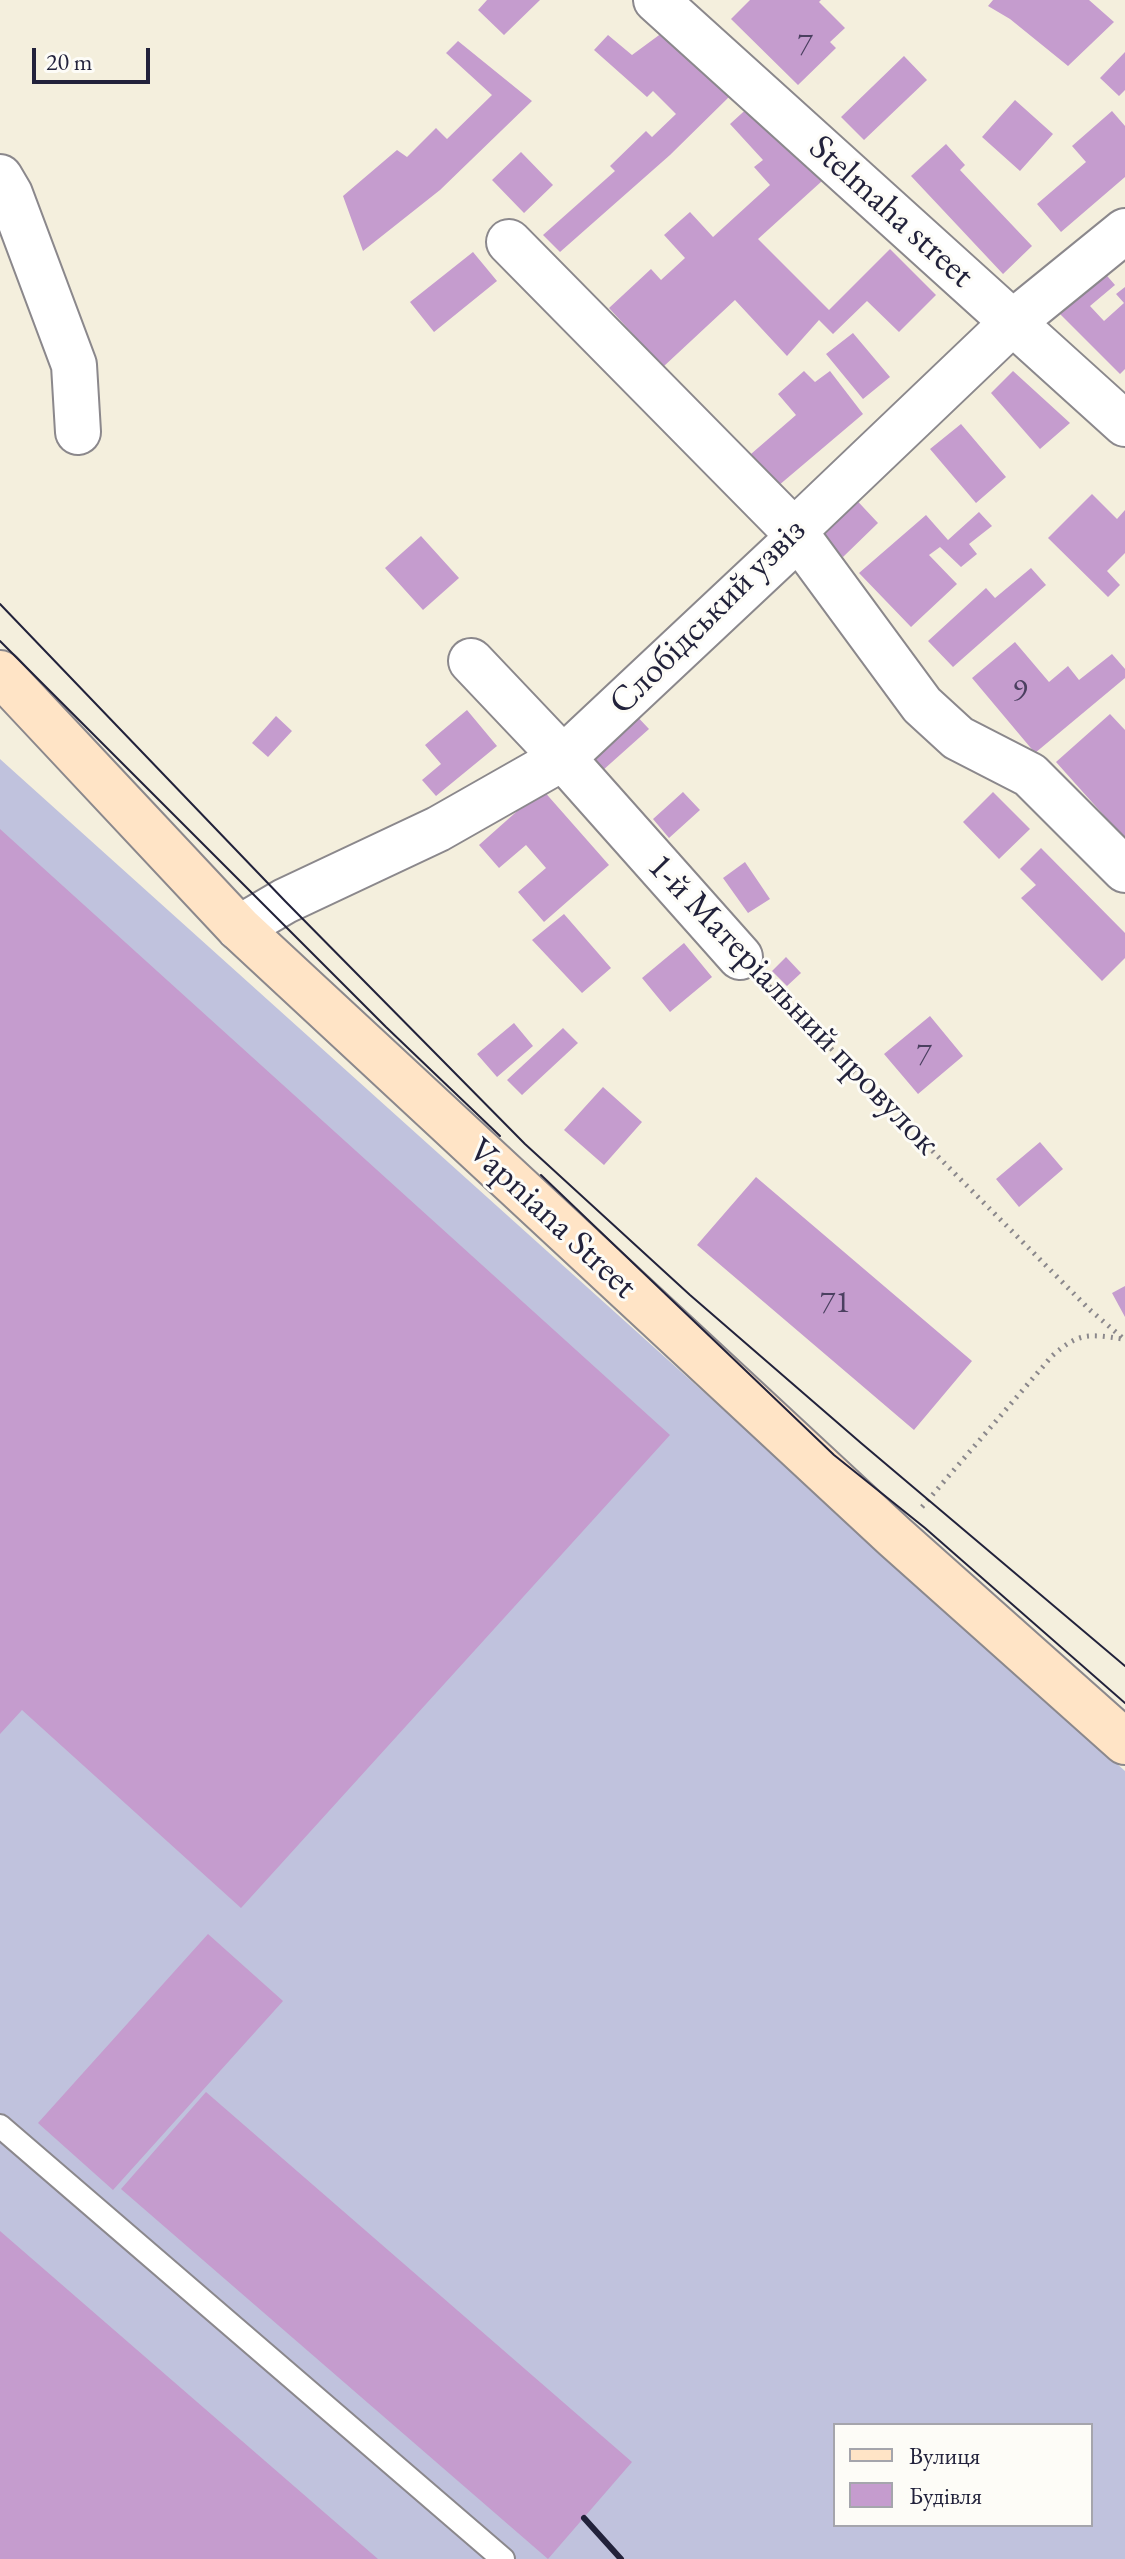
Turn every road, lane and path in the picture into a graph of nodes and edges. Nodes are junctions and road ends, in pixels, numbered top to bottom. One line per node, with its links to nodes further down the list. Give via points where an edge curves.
1 (656, 0): 5 (street, Stelmaha street)
2 (0, 177): 7 (street, via 74,365)
3 (1125, 231): 5 (street, Слобідський узвіз)
4 (509, 242): 8 (street)
5 (1013, 322): 6 (street, Stelmaha street); 8 (street, Слобідський узвіз)
6 (1125, 424)
7 (78, 432)
8 (794, 531): 11 (street, Слобідський узвіз, via 788,547); 12 (street, via 922,705 958,738 1030,775)
9 (471, 661): 11 (street, 1-й Матеріальний провулок)
10 (0, 673): 13 (street, Vapniana Street)
11 (563, 758): 13 (street, Слобідський узвіз, via 438,829); 14 (street, 1-й Матеріальний провулок)
12 (1125, 870)
13 (239, 928): 16 (street, Vapniana Street)
14 (740, 957): 15 (path, 1-й Матеріальний провулок)
15 (1125, 1340): 16 (path, via 1091,1334 1070,1340)
16 (895, 1537): 17 (street, Vapniana Street)
17 (1125, 1742)
18 (0, 2126): 19 (lane)
19 (503, 2559)

